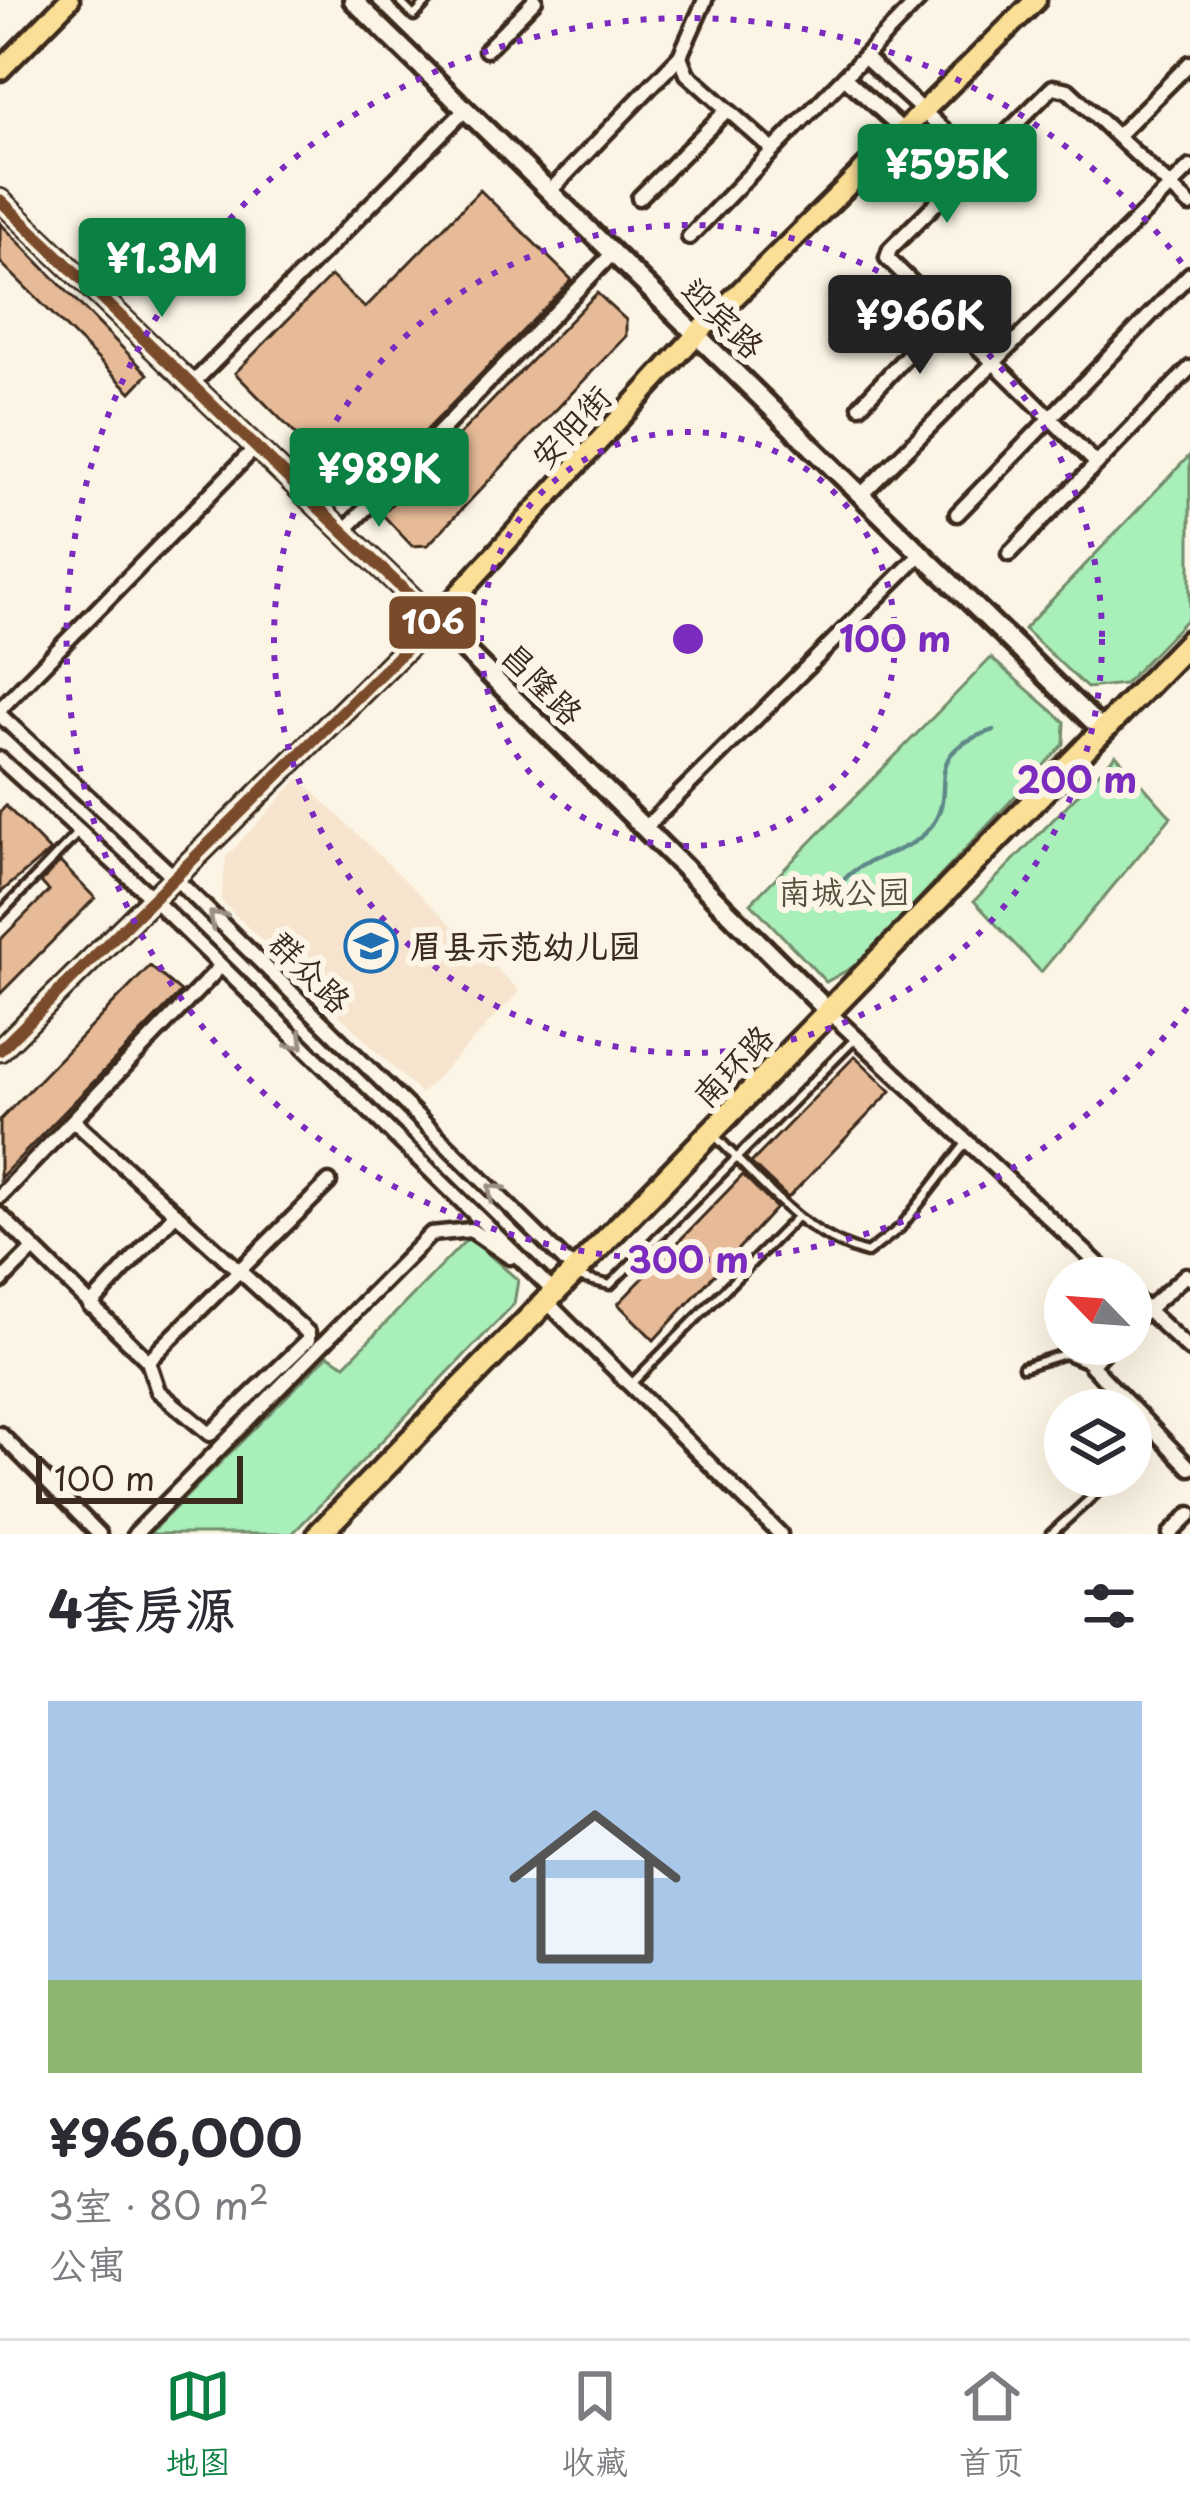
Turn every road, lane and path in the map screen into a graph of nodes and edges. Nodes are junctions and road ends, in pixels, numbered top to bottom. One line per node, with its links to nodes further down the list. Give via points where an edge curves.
1 (69, 0): 13 (main road)
2 (353, 0): 15 (street, 迎宾路)
3 (398, 0): 4 (lane, via 414,16)
4 (429, 0)
5 (535, 0): 9 (street)
6 (705, 0): 10 (street)
7 (919, 0): 11 (street)
8 (1036, 0): 17 (main road, 安阳街)
9 (486, 50)
10 (680, 56): 16 (street, via 687,74); 25 (street)
11 (864, 57): 14 (street); 17 (street)
12 (1190, 63): 19 (street)
13 (0, 70)
14 (844, 77): 18 (street); 20 (street)
15 (466, 109): 25 (street, 迎宾路); 36 (street)
16 (728, 110): 20 (street); 26 (street)
17 (922, 112): 18 (main road, 安阳街); 21 (street)
18 (903, 131): 23 (street); 33 (main road, 安阳街)
19 (1117, 136): 21 (street, via 1068,90 1053,87); 24 (street)
20 (773, 150): 29 (street)
21 (978, 161): 23 (street)
22 (1190, 167): 24 (street)
23 (958, 180): 32 (street, via 887,258)
24 (1171, 187): 28 (street); 34 (street)
25 (550, 191): 30 (street, 迎宾路)
26 (640, 198)
27 (0, 200): 36 (street, 昌隆路)
28 (1190, 205)
29 (688, 237)
30 (614, 253): 33 (street, 迎宾路); 43 (street)
31 (1190, 274): 38 (street)
32 (945, 315): 34 (street); 37 (street)
33 (697, 334): 41 (street, 迎宾路); 46 (main road, 安阳街)
34 (996, 365): 38 (street); 41 (street)
35 (1190, 368): 40 (street)
36 (191, 385): 39 (street, 昌隆路)
37 (860, 406)
38 (1051, 420): 40 (street); 42 (street)
39 (256, 447): 43 (street, 昌隆路); 48 (street)
40 (1097, 464): 45 (street)
41 (861, 494): 44 (street, 迎宾路)
42 (957, 514)
43 (344, 532): 46 (street, 昌隆路)
44 (921, 554): 49 (street, 迎宾路); 51 (street)
45 (1010, 554)
46 (435, 620): 51 (street, 昌隆路); 53 (main road, 安阳街)
47 (1190, 640): 49 (highway, 南环路)
48 (0, 712): 53 (street, 群众路)
49 (1102, 730): 57 (highway, 南环路)
50 (0, 759): 52 (street, 群众路)
51 (644, 829): 57 (street, 昌隆路)
52 (80, 832): 54 (street, 群众路); 55 (lane)
53 (173, 876): 54 (main road, 安阳街); 73 (street, 群众路, one-way to 53)
54 (151, 897): 56 (street, 群众路); 59 (main road, 安阳街)
55 (0, 914)
56 (220, 967): 60 (street); 71 (street, 群众路, one-way to 71)
57 (831, 1014): 58 (street); 61 (highway, 南环路)
58 (856, 1038): 62 (street); 63 (lane)
59 (0, 1050)
60 (75, 1122): 65 (street); 66 (street)
61 (713, 1134): 63 (lane); 73 (highway, 南环路)
62 (967, 1142): 68 (lane, via 899,1228 867,1253 831,1243); 70 (street)
63 (736, 1157): 68 (lane); 73 (lane, via 610,1285)
64 (329, 1182): 72 (street)
65 (0, 1196)
66 (176, 1213): 72 (street); 78 (street)
67 (0, 1215): 69 (street)
68 (797, 1217): 85 (lane)
69 (32, 1251): 75 (street); 78 (street)
70 (1090, 1257)
71 (525, 1262): 76 (street, 群众路); 93 (street, via 471,1230 431,1234)
72 (243, 1273): 82 (street); 82 (street, via 308,1340 226,1423 210,1434 158,1390)
73 (576, 1275): 76 (highway, 南环路)
74 (1190, 1277): 77 (street)
75 (0, 1282)
76 (552, 1299): 85 (street, 群众路); 94 (highway, 南环路)
77 (1152, 1303)
78 (90, 1306): 82 (street)
79 (1152, 1315): 80 (street)
80 (1190, 1350)
81 (1044, 1360): 84 (lane)
82 (148, 1361)
83 (1091, 1365): 86 (street)
84 (1023, 1367)
85 (630, 1385): 95 (street, 群众路)
86 (1155, 1431): 88 (lane); 89 (street)
87 (0, 1434): 92 (street)
88 (1152, 1434)
89 (1190, 1468)
90 (1092, 1497): 96 (lane)
91 (1190, 1514): 97 (street)
92 (99, 1534)
93 (135, 1534)
94 (319, 1534)
95 (780, 1534)
96 (1051, 1534)
97 (1170, 1534)

